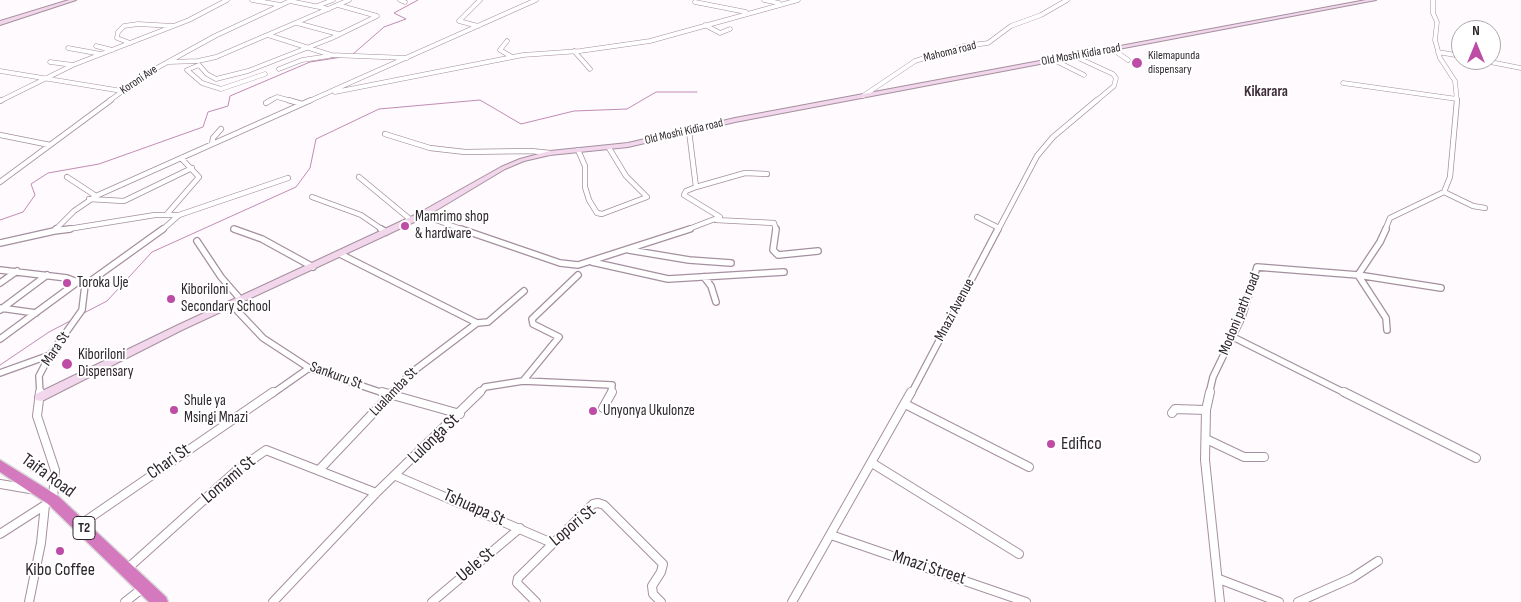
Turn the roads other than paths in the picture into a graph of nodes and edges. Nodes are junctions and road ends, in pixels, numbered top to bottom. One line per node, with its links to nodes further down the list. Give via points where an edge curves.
1 (74, 0): 23 (street)
2 (227, 0): 26 (street)
3 (252, 0): 18 (street)
4 (291, 0): 18 (street, Koroni Ave); 20 (street)
5 (333, 0): 20 (street)
6 (349, 0): 19 (street)
7 (400, 0): 15 (street)
8 (480, 0): 27 (street, via 459,21)
9 (536, 0): 27 (street)
10 (764, 0): 17 (street)
11 (798, 0): 17 (street)
12 (1067, 0): 62 (street, Mahoma road, via 1041,15 1011,26 988,43 964,46 915,61)
13 (1374, 0): 36 (street, Old Moshi Kidia road)
14 (1433, 0): 39 (street)
15 (405, 2)
16 (695, 2): 22 (street)
17 (781, 4): 22 (street)
18 (281, 5): 49 (street, Koroni Ave)
19 (338, 5): 21 (street); 29 (street, via 377,16)
20 (316, 6): 21 (street)
21 (330, 9): 24 (street)
22 (748, 13): 25 (street)
23 (0, 23)
24 (297, 23): 29 (street); 30 (street)
25 (705, 25): 28 (street, via 719,33); 38 (street, via 650,41)
26 (176, 26): 32 (street); 32 (street, via 124,26 117,38)
27 (478, 26): 45 (street)
28 (730, 29)
29 (338, 34): 34 (street)
30 (268, 35): 34 (street); 49 (street, via 216,57)
31 (507, 41): 44 (street, via 500,50)
32 (130, 43): 37 (street)
33 (96, 46): 37 (street)
34 (309, 47): 42 (street); 56 (street, via 275,59 270,64 217,79 199,65 188,70 200,82 218,89)
35 (68, 48): 40 (street)
36 (1118, 48): 43 (street, Old Moshi Kidia road); 47 (street, via 1118,53)
37 (112, 50): 40 (street)
38 (574, 51): 44 (street); 54 (street)
39 (1438, 52): 41 (street); 63 (street, via 1455,81)
40 (101, 54): 51 (street)
41 (1451, 54)
42 (331, 56): 45 (street); 52 (street, via 302,60)
43 (1074, 56): 46 (street, Old Moshi Kidia road); 95 (street, Mnazi Avenue, via 1113,74 1116,78 1114,86 1053,137 1040,152)
44 (512, 57): 61 (street)
45 (408, 58): 61 (street)
46 (1054, 60): 57 (street); 62 (street, Old Moshi Kidia road)
47 (1128, 60)
48 (50, 62): 51 (street)
49 (167, 62): 60 (street, Koroni Ave)
50 (1501, 64): 53 (street)
51 (73, 65): 58 (street)
52 (279, 68)
53 (1521, 68)
54 (590, 69)
55 (0, 71): 58 (street)
56 (265, 74)
57 (1084, 74)
58 (46, 79): 60 (street); 64 (street)
59 (1343, 83): 63 (street)
60 (122, 91): 72 (street, Koroni Ave)
61 (328, 93): 66 (street)
62 (862, 96): 68 (street, Old Moshi Kidia road)
63 (1457, 99): 84 (street, via 1450,177)
64 (0, 101)
65 (266, 103): 66 (street, via 271,98 280,98)
66 (302, 104): 71 (street)
67 (221, 129): 71 (street)
68 (689, 131): 73 (street, Old Moshi Kidia road); 83 (street)
69 (385, 134): 75 (street, via 430,148 465,152)
70 (0, 136): 72 (street)
71 (212, 144): 76 (street)
72 (50, 145): 82 (street, Koroni Ave)
73 (609, 148): 74 (street, Old Moshi Kidia road); 74 (street, via 626,176 647,197 602,214 597,213 589,200 585,166)
74 (578, 150): 75 (street, Old Moshi Kidia road)
75 (550, 153): 91 (street, Old Moshi Kidia road, via 510,164)
76 (181, 158): 77 (street); 85 (street)
77 (192, 168): 87 (street, via 124,201); 89 (street, via 199,177)
78 (767, 174): 83 (street, via 745,173)
79 (359, 176): 93 (street)
80 (67, 177): 85 (street)
81 (288, 178): 90 (street)
82 (0, 182)
83 (696, 187): 94 (street, via 684,195 720,215)
84 (1444, 192): 88 (street, via 1472,206); 112 (street, via 1390,218 1380,242)
85 (96, 196): 87 (street)
86 (312, 197): 98 (street, via 361,215)
87 (89, 199): 97 (street)
88 (1485, 208)
89 (167, 214): 90 (street); 97 (street)
90 (179, 215): 116 (street)
91 (422, 215): 93 (street, Old Moshi Kidia road); 104 (street, via 560,264 574,266)
92 (977, 218): 95 (street)
93 (411, 220): 98 (street, Old Moshi Kidia road)
94 (716, 220): 101 (street); 102 (street, via 774,223 773,250 778,255)
95 (999, 228): 134 (street, Mnazi Avenue)
96 (234, 229): 106 (street, via 262,239)
97 (54, 231): 100 (street)
98 (386, 232): 103 (street, Old Moshi Kidia road)
99 (197, 241): 119 (street)
100 (0, 242)
101 (627, 250): 104 (street); 105 (street)
102 (818, 251)
103 (340, 254): 106 (street, Old Moshi Kidia road); 124 (street)
104 (590, 261): 113 (street, via 655,278)
105 (731, 263)
106 (313, 267): 119 (street, Old Moshi Kidia road)
107 (0, 270): 108 (street)
108 (17, 271): 110 (street); 114 (street)
109 (784, 272): 113 (street)
110 (48, 275): 115 (street); 122 (street)
111 (578, 275): 131 (street, via 532,319 532,324 559,337)
112 (1358, 275): 117 (street); 125 (street, via 1384,314); 126 (street, Modoni path road, via 1258,267)
113 (704, 277): 120 (street)
114 (0, 282)
115 (79, 282): 116 (street); 123 (street)
116 (85, 285): 128 (street, Mara St, via 84,304 78,317)
117 (1441, 288)
118 (524, 291): 124 (street, Lualamba St, via 488,322)
119 (241, 300): 121 (street, Old Moshi Kidia road)
120 (716, 302)
121 (231, 304): 129 (street, Sankuru St, via 263,338); 133 (street, Old Moshi Kidia road)
122 (1, 309): 123 (street)
123 (36, 312): 127 (street)
124 (477, 323): 132 (street, Lualamba St, via 427,360)
125 (1387, 330)
126 (1233, 336): 136 (street, Modoni path road, via 1213,377); 141 (street)
127 (0, 339)
128 (50, 356): 130 (street); 133 (street, Mara St, via 39,376)
129 (309, 368): 132 (street, Sankuru St); 150 (street, Chari St)
130 (0, 373)
131 (523, 381): 135 (street, Lulonga St, via 612,384 614,390); 138 (street, Lulonga St, via 485,387)
132 (390, 395): 138 (street, Sankuru St); 145 (street, Lualamba St)
133 (40, 397): 149 (street, Mara St, via 37,416 55,470)
134 (906, 404): 142 (street, Mnazi Avenue); 144 (street)
135 (602, 408)
136 (1206, 410): 137 (street, via 1179,409); 139 (street, Modoni path road)
137 (1172, 413)
138 (460, 414): 146 (street, Lulonga St)
139 (1206, 439): 140 (street, via 1244,457); 158 (street, Modoni path road, via 1205,460)
140 (1264, 457)
141 (1476, 458)
142 (872, 463): 153 (street, Mnazi Avenue); 155 (street)
143 (0, 465): 149 (highway, Taifa Road / T2)
144 (1029, 467)
145 (319, 470): 148 (street, Lomami St); 157 (street, Lomami St, via 266,450 236,471)
146 (396, 476): 148 (street, Lulonga St); 151 (street, Tshuapa St)
147 (0, 484): 149 (street)
148 (376, 493): 163 (street, Lulonga St)
149 (47, 499): 150 (highway, Taifa Road / T2); 152 (street); 160 (street, Mara St)
150 (81, 524): 157 (highway, Taifa Road / T2)
151 (520, 528): 154 (street, Tshuapa St); 164 (street, Uele St)
152 (0, 534)
153 (831, 535): 167 (street, Mnazi Avenue); 168 (street, Mnazi Street)
154 (552, 543): 165 (street, Lopori St, via 518,578 517,583); 166 (street, Lopori St, via 593,504 604,505 663,564 652,586 653,594)
155 (1019, 554)
156 (1378, 561): 171 (street, via 1352,578)
157 (127, 569): 159 (highway, Taifa Road / T2)
158 (1219, 579): 169 (street, Modoni path road); 170 (street)
159 (144, 587): 161 (street); 162 (highway, Taifa Road / T2)
160 (29, 602)
161 (125, 602)
162 (160, 602)
163 (273, 602)
164 (432, 602)
165 (536, 602)
166 (661, 602)
167 (792, 602)
168 (1026, 602)
169 (1220, 602)
170 (1279, 602)
171 (1298, 602)

